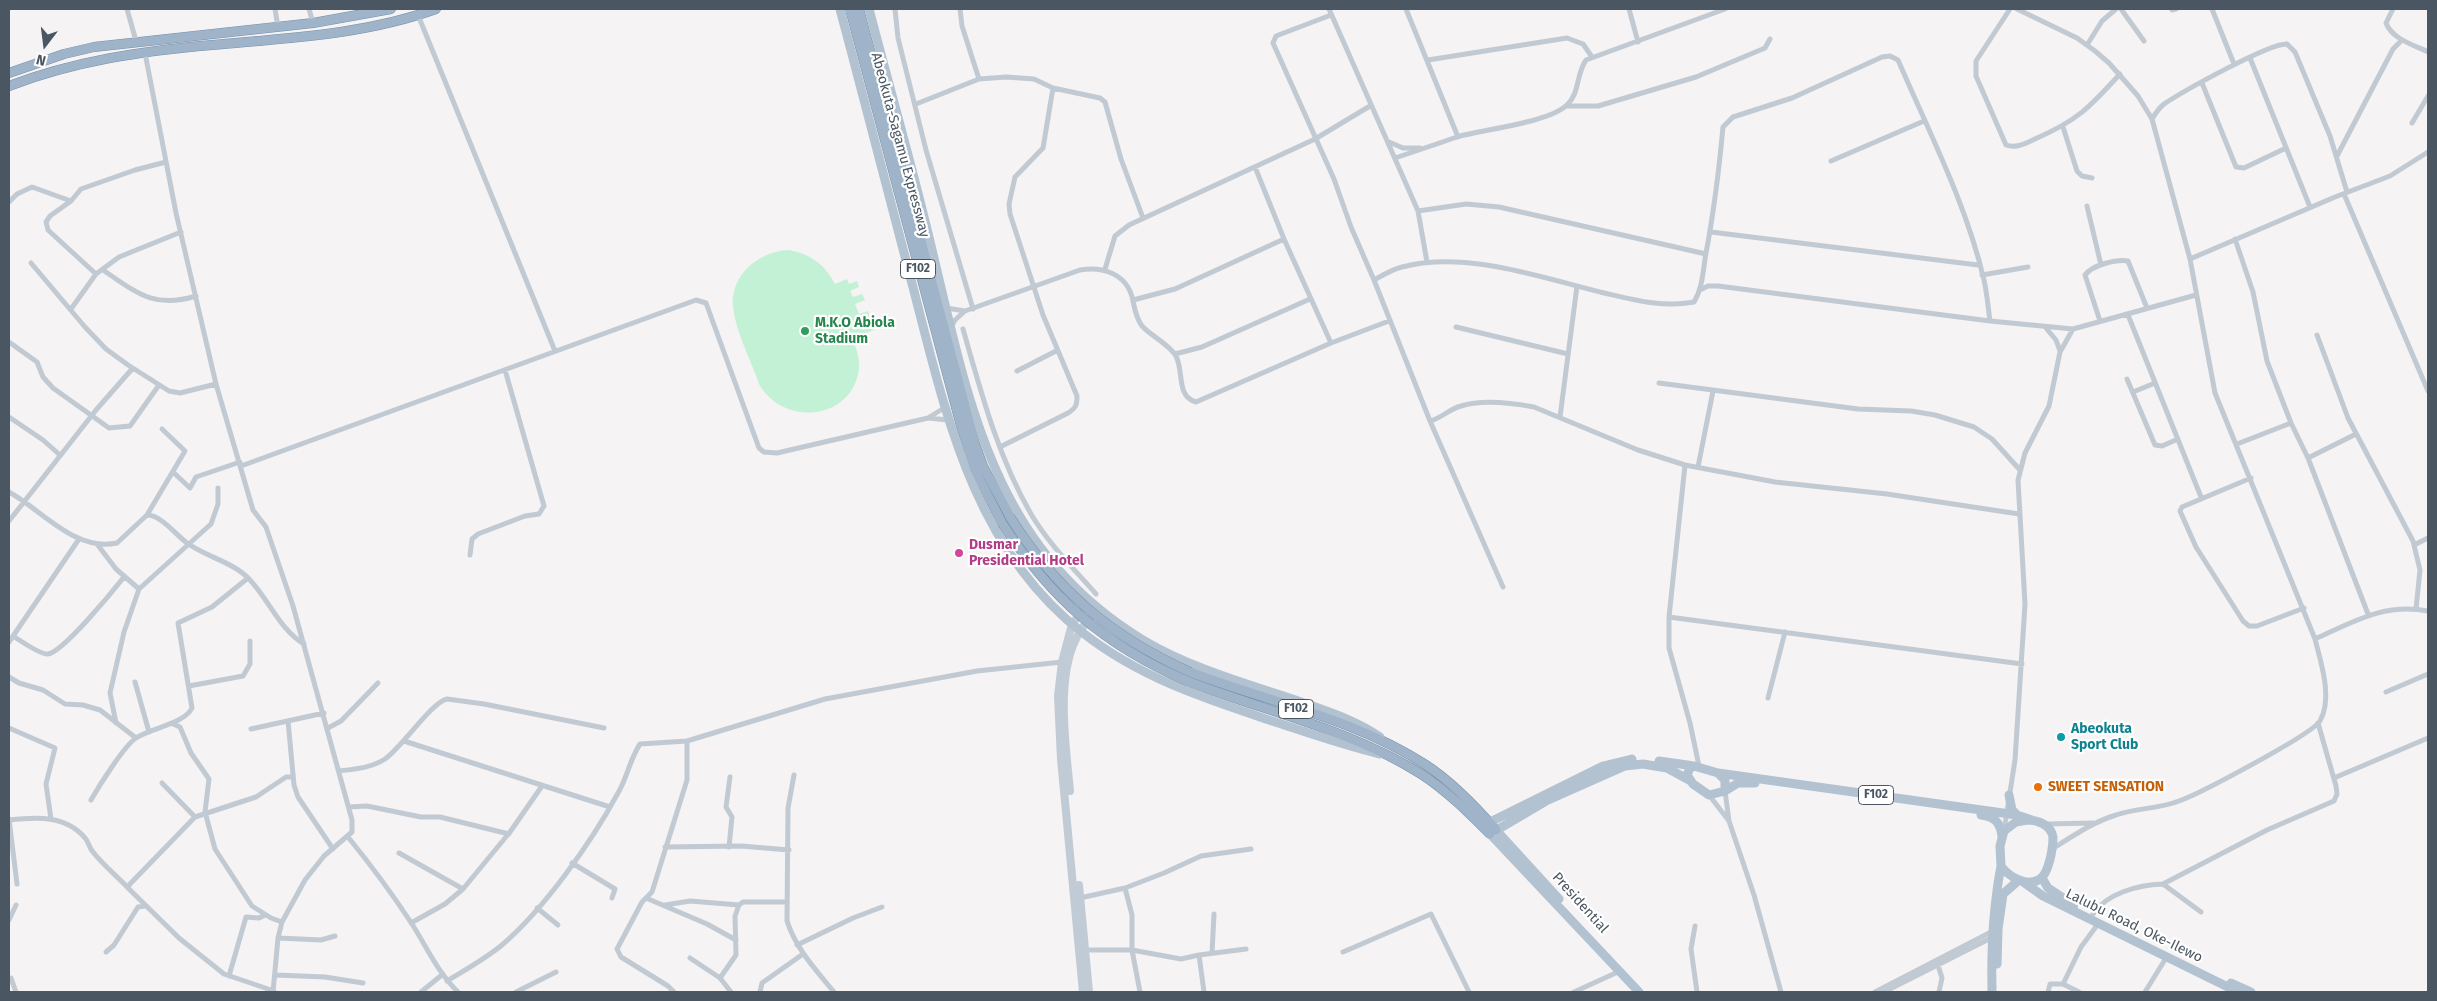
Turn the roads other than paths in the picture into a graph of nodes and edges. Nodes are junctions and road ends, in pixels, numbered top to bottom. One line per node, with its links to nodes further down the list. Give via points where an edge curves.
1 (127, 9): 28 (street)
2 (275, 9): 25 (street)
3 (309, 9): 24 (street)
4 (391, 9): 24 (highway)
5 (436, 9): 23 (highway)
6 (840, 9): 51 (main road)
7 (850, 9): 51 (highway, Abeokuta-Sagamu Expressway / F102)
8 (859, 9): 51 (highway, Abeokuta-Sagamu Expressway / F102)
9 (868, 9): 51 (main road)
10 (894, 9): 45 (street, via 898,38)
11 (960, 9): 40 (street, via 962,26)
12 (1406, 9): 36 (street)
13 (1629, 9): 30 (street)
14 (1725, 9): 21 (street)
15 (2010, 9): 52 (street, via 1976,61 1976,76 2006,145 2024,144)
16 (2017, 9): 31 (street)
17 (2116, 9): 31 (street, via 2102,21)
18 (2121, 9): 29 (street)
19 (2212, 9): 37 (street)
20 (2393, 9): 27 (street, via 2386,23)
21 (1718, 10): 30 (street)
22 (1330, 12): 46 (street); 54 (street, via 1276,36 1273,43)
23 (418, 15): 33 (highway, via 328,34); 112 (street)
24 (313, 23): 25 (highway)
25 (278, 26): 28 (highway)
26 (1770, 39): 47 (street, via 1765,48 1696,77 1598,106)
27 (2402, 40): 32 (street); 59 (street, via 2393,50)
28 (136, 41): 38 (highway, via 64,54)
29 (2144, 41)
30 (1638, 42): 34 (street)
31 (2087, 45): 39 (street)
32 (2428, 52)
33 (145, 53): 42 (highway, via 95,60); 62 (street)
34 (1592, 57): 36 (street, via 1583,44 1567,38); 47 (street, via 1580,68 1576,90)
35 (2250, 58): 37 (street); 57 (street); 59 (street, via 2282,43 2292,46)
36 (1428, 60): 53 (street)
37 (2234, 64): 41 (street)
38 (9, 73)
39 (2120, 74): 48 (street); 52 (street, via 2088,110)
40 (979, 79): 43 (street, via 1020,77 1034,79); 45 (street)
41 (2202, 84): 48 (street, via 2162,105); 57 (street, via 2236,168 2244,168)
42 (9, 86)
43 (1053, 88): 71 (street, via 1091,95 1104,102 1121,159); 88 (street, via 1043,148 1015,177 1009,204)
44 (2428, 96): 50 (street)
45 (916, 104): 98 (street, via 942,210)
46 (1370, 106): 54 (street); 55 (street)
47 (1566, 106): 53 (street, via 1547,116)
48 (2152, 119): 77 (street)
49 (1924, 121): 61 (street); 73 (street, via 1898,60 1890,56 1792,98 1733,117 1722,127); 80 (street, via 1966,221)
50 (2412, 123)
51 (884, 124): 95 (main road); 128 (main road); 155 (highway, Abeokuta-Sagamu Expressway / F102, via 963,433 975,470)
52 (2063, 127): 64 (street, via 2077,171)
53 (1458, 137): 56 (street)
54 (1315, 139): 63 (street); 87 (street)
55 (1389, 142): 56 (street, via 1403,148); 60 (street)
56 (1430, 147): 60 (street)
57 (2286, 148): 69 (street)
58 (2428, 152): 65 (street, via 2390,176)
59 (2337, 156): 65 (street)
60 (1395, 158): 70 (street)
61 (1831, 161)
62 (166, 162): 67 (street, via 93,183 81,189); 72 (street)
63 (1255, 167): 71 (street); 74 (street)
64 (2092, 178)
65 (2346, 193): 69 (street); 126 (street)
66 (9, 202): 67 (street, via 32,186)
67 (71, 202): 85 (street, via 50,216 46,226)
68 (2087, 206): 81 (street)
69 (2310, 208): 75 (street)
70 (1418, 211): 76 (street, via 1466,204 1499,207); 78 (street)
71 (1144, 218): 83 (street, via 1115,236)
72 (181, 232): 84 (street, via 119,257); 92 (street)
73 (1711, 232): 76 (street); 80 (street)
74 (1284, 239): 93 (street); 94 (street, via 1175,288)
75 (2235, 239): 77 (street); 135 (street, via 2253,292 2267,361)
76 (1706, 254): 90 (street)
77 (2190, 259): 91 (street)
78 (1427, 262): 87 (street, via 1400,267); 89 (street, via 1505,269)
79 (31, 263): 97 (street)
80 (1978, 265): 86 (street)
81 (2101, 265): 96 (street, via 2128,261); 103 (street, via 2086,275)
82 (2028, 267): 86 (street)
83 (1105, 269): 88 (street, via 1080,270); 94 (street, via 1118,277)
84 (103, 270): 85 (street); 92 (street, via 156,301 169,302)
85 (96, 274): 97 (street)
86 (1982, 275): 102 (street)
87 (1374, 280): 101 (street)
88 (1033, 286): 98 (street); 113 (street)
89 (1577, 286): 90 (street, via 1638,301 1673,304 1694,302); 116 (street)
90 (1700, 290): 102 (street, via 1718,286)
91 (2196, 295): 96 (street); 139 (street, via 2215,393)
92 (196, 296): 123 (street)
93 (1310, 299): 111 (street); 115 (street, via 1202,347)
94 (1133, 300): 115 (street, via 1141,325)
95 (946, 307): 99 (street); 104 (main road)
96 (2147, 308): 100 (street)
97 (70, 309): 117 (street, via 106,350)
98 (973, 309): 99 (street)
99 (965, 311): 104 (street)
100 (2128, 315): 103 (street); 122 (street)
101 (1389, 320): 111 (street); 134 (street)
102 (1990, 321): 106 (street)
103 (2100, 321): 108 (street)
104 (951, 327): 167 (main road, via 974,414 999,481 1017,514 1056,567)
105 (1456, 327): 116 (street)
106 (2046, 328): 108 (street); 114 (street, via 2056,340)
107 (964, 329): 140 (street, via 982,397)
108 (2073, 329): 114 (street)
109 (2317, 334): 137 (street)
110 (9, 342): 129 (street, via 37,362 43,377 53,388)
111 (1331, 343): 115 (street, via 1196,402 1184,394)
112 (555, 351): 118 (street); 132 (street, via 696,300 706,303 758,448 764,452 777,453)
113 (1056, 351): 119 (street); 140 (street, via 1077,396 1075,409)
114 (2060, 352): 146 (street, via 2049,406)
115 (1175, 354)
116 (1568, 354): 131 (street)
117 (132, 368): 124 (street); 129 (street)
118 (505, 370): 143 (street); 162 (street, via 544,506 539,514 478,534 472,539)
119 (1017, 371)
120 (2127, 378): 127 (street)
121 (1659, 383): 125 (street)
122 (2155, 383): 127 (street); 138 (street)
123 (216, 384): 124 (street, via 180,393); 143 (street)
124 (159, 385): 129 (street, via 130,426 109,428)
125 (1713, 391): 145 (street); 146 (street, via 1858,410 1935,415 1974,427 1992,438)
126 (2428, 391)
127 (2133, 392): 138 (street, via 2155,445 2162,446)
128 (944, 408): 132 (street); 133 (main road)
129 (91, 416): 141 (street)
130 (9, 417): 141 (street)
131 (1560, 417): 134 (street, via 1516,403 1478,403 1459,406); 144 (street, via 1638,450)
132 (928, 418): 133 (street)
133 (948, 420): 174 (main road, via 965,470 1004,548 1030,583)
134 (1430, 421): 165 (street)
135 (2291, 424): 139 (street); 142 (street)
136 (162, 429): 147 (street, via 185,451)
137 (2356, 434): 142 (street); 161 (street)
138 (2178, 439): 151 (street)
139 (2237, 444): 148 (street)
140 (1000, 447): 167 (street, via 1032,515)
141 (60, 455): 152 (street)
142 (2308, 458): 172 (street)
143 (240, 464): 147 (street, via 196,478 190,488); 181 (street, via 253,510 272,542)
144 (1685, 464): 145 (street); 173 (street)
145 (1698, 467): 153 (street, via 1775,482 1887,494)
146 (2020, 470): 153 (street)
147 (173, 472): 154 (street)
148 (2251, 478): 151 (street); 169 (street)
149 (218, 488): 160 (street, via 214,519)
150 (9, 492): 152 (street)
151 (2201, 497): 169 (street, via 2180,510 2186,529 2243,621 2249,626 2257,626)
152 (26, 501): 156 (street); 158 (street)
153 (2019, 514): 183 (street, via 2025,604)
154 (147, 516): 159 (street, via 117,544); 160 (street, via 156,517)
155 (1006, 520): 205 (highway, Abeokuta-Sagamu Expressway / F102, bridge, via 1088,611 1141,648 1190,672 1353,728); 206 (highway, Abeokuta-Sagamu Expressway / F102, bridge, via 1034,568 1082,619 1137,658 1187,682 1350,738)
156 (9, 521)
157 (2428, 538): 161 (street)
158 (79, 539): 159 (street); 177 (street)
159 (97, 544): 163 (street)
160 (189, 544): 164 (street); 166 (street)
161 (2414, 545): 170 (street, via 2420,570)
162 (470, 555)
163 (124, 577): 166 (street); 177 (street, via 76,632 52,651 44,653)
164 (248, 578): 181 (street, via 295,639); 188 (street, via 212,607 178,623)
165 (1503, 587)
166 (139, 590): 193 (street, via 124,632 110,693)
167 (1093, 598): 168 (main road); 174 (main road)
168 (1098, 608): 175 (main road); 205 (main road, via 1145,641 1178,658 1358,722)
169 (2304, 608): 178 (street)
170 (2416, 609): 171 (street); 172 (street, via 2388,609)
171 (2428, 611)
172 (2368, 614): 178 (street)
173 (1669, 617): 176 (street); 207 (street, via 1669,648 1690,723)
174 (1072, 624): 175 (main road); 182 (main road)
175 (1080, 631): 206 (main road, via 1144,673 1195,695); 260 (main road, via 1074,643 1064,696)
176 (1785, 632): 183 (street); 190 (street)
177 (13, 636): 180 (street)
178 (2315, 639): 194 (street, via 2325,692 2325,704)
179 (250, 640): 188 (street, via 250,664 243,676)
180 (9, 642)
181 (305, 644): 191 (street)
182 (1062, 662): 204 (street, via 978,671 825,699); 314 (main road, via 1059,728)
183 (2022, 664): 219 (street, via 2015,760)
184 (2428, 674): 189 (street)
185 (9, 677): 193 (street, via 19,684 43,690 65,704 100,710)
186 (135, 682): 200 (street)
187 (378, 683): 197 (street, via 342,721)
188 (188, 686): 195 (street, via 192,708)
189 (2386, 692)
190 (1768, 698)
191 (324, 713): 192 (street); 197 (street)
192 (288, 721): 199 (street); 211 (street)
193 (116, 723): 201 (street)
194 (2318, 723): 213 (street); 231 (street, via 2280,748 2178,802 2116,814)
195 (173, 724): 200 (street); 223 (street, via 180,727 209,779)
196 (9, 728): 227 (street, via 55,748 46,784)
197 (328, 728): 208 (street)
198 (604, 728): 203 (street, via 447,699 437,705)
199 (251, 729)
200 (149, 732): 201 (street)
201 (136, 738): 220 (street)
202 (2428, 738): 213 (street)
203 (404, 741): 208 (street, via 373,765); 216 (street)
204 (687, 741): 222 (street, via 640,744); 241 (street, via 687,780)
205 (1399, 749): 232 (highway, Abeokuta-Sagamu Expressway / F102, via 1428,767)
206 (1395, 758): 232 (highway, Abeokuta-Sagamu Expressway / F102, via 1423,775)
207 (1696, 766): 209 (main road, F102); 214 (main road, via 1688,771); 232 (main road, F102, via 1642,759 1613,762)
208 (339, 771): 221 (street)
209 (1718, 773): 217 (main road, via 1725,780); 224 (main road, F102)
210 (794, 774): 245 (street, via 788,808)
211 (292, 777): 223 (street, via 286,777 256,797); 242 (street, via 298,797)
212 (730, 777): 240 (street, via 726,807 732,817)
213 (2334, 778): 254 (street, via 2334,801 2267,830)
214 (1689, 780): 218 (main road); 236 (main road, via 1666,768 1643,764 1625,766 1546,801)
215 (162, 783): 226 (street)
216 (542, 786): 222 (street); 238 (street)
217 (1725, 791): 218 (main road, F102); 230 (street); 237 (main road, F102, via 1738,783 1755,783 1987,816 2000,824)
218 (1709, 795): 230 (street)
219 (2009, 795): 224 (street); 225 (main road, via 2012,810)
220 (91, 800)
221 (349, 807): 238 (street, via 367,806 440,817); 239 (street, via 352,832)
222 (610, 807): 247 (street)
223 (205, 812): 226 (street); 271 (street, via 215,850 252,906)
224 (2007, 813): 225 (main road, F102); 237 (street)
225 (2018, 815): 229 (main road, F102)
226 (195, 816): 255 (street)
227 (51, 819): 228 (street); 255 (street, via 76,829 87,840 91,850)
228 (9, 820): 250 (street)
229 (2032, 820): 233 (main road, F102); 237 (main road, via 2016,822)
230 (1729, 821): 323 (street)
231 (2096, 822): 234 (street); 235 (street)
232 (1486, 824): 236 (highway, Abeokuta-Sagamu Expressway / F102)
233 (2044, 824): 234 (street); 244 (main road, via 2052,833)
234 (2079, 824): 235 (street)
235 (2082, 830): 244 (street)
236 (1493, 832): 294 (main road)
237 (2003, 833): 248 (main road)
238 (509, 834): 257 (street)
239 (348, 837): 242 (street); 274 (street)
240 (729, 846): 241 (street); 245 (street)
241 (665, 847): 259 (street, via 652,892)
242 (333, 849): 273 (street, via 305,880)
243 (1251, 849): 256 (street, via 1201,856)
244 (2052, 849): 251 (main road)
245 (789, 850): 261 (street)
246 (398, 853): 257 (street)
247 (572, 863): 258 (street, via 615,889); 267 (street)
248 (2001, 866): 252 (main road); 278 (main road, via 1994,903)
249 (9, 868): 250 (street)
250 (16, 868): 253 (street)
251 (2042, 878): 252 (main road); 270 (main road, Lalubu Road, Oke-Ilewo, via 2053,893)
252 (2020, 880): 275 (main road, Lalubu Road, Oke-Ilewo, via 2033,891); 278 (main road, via 2003,894)
253 (17, 884)
254 (2163, 884): 268 (street); 270 (street, via 2148,884 2112,897)
255 (128, 888): 265 (street)
256 (1125, 888): 260 (street); 285 (street, via 1132,915)
257 (463, 889): 274 (street, via 445,904)
258 (612, 898)
259 (646, 898): 264 (street); 310 (street, via 617,953)
260 (1080, 898): 284 (main road)
261 (786, 902): 262 (street); 282 (street, via 787,921)
262 (739, 904): 264 (street, via 690,901); 281 (street, via 735,916)
263 (16, 905): 272 (street)
264 (665, 905): 281 (street)
265 (145, 906): 286 (street, via 138,907); 298 (street)
266 (882, 907): 282 (street)
267 (537, 908): 276 (street); 301 (street, via 500,946)
268 (2201, 912)
269 (1214, 914): 288 (street)
270 (2092, 914): 332 (main road, Lalubu Road, Oke-Ilewo)
271 (265, 915): 273 (street); 298 (street, via 246,917)
272 (9, 920)
273 (282, 922): 280 (street)
274 (411, 923): 296 (street)
275 (2098, 924): 292 (main road, Lalubu Road, Oke-Ilewo); 303 (street, via 2081,947)
276 (558, 926)
277 (1695, 926): 322 (street, via 1691,949)
278 (1994, 933): 293 (street); 327 (main road); 328 (main road)
279 (335, 936): 280 (street, via 321,940)
280 (278, 938): 297 (street)
281 (736, 940): 300 (street, via 736,954)
282 (798, 945): 289 (street)
283 (1246, 949): 288 (street)
284 (1085, 950): 285 (street); 315 (main road)
285 (1132, 950): 290 (street, via 1181,959); 316 (street)
286 (106, 952)
287 (1343, 952): 318 (street, via 1431,914)
288 (1212, 953): 290 (street)
289 (803, 954): 312 (street, via 762,983); 313 (street)
290 (1200, 955): 317 (street)
291 (690, 958): 300 (street)
292 (2166, 958): 304 (street); 331 (main road, Lalubu Road, Oke-Ilewo)
293 (1937, 961): 324 (street); 325 (street); 326 (street, via 1942,978)
294 (1620, 971): 319 (street); 320 (main road); 321 (main road)
295 (556, 972): 309 (street)
296 (443, 974): 301 (street); 307 (street)
297 (276, 975): 302 (street); 306 (street)
298 (229, 976): 306 (street)
299 (11, 978): 305 (street)
300 (720, 978): 311 (street)
301 (447, 981): 308 (street)
302 (363, 983)
303 (2063, 984): 329 (street, via 2050,984); 330 (street)
304 (2147, 991)
305 (16, 992)
306 (274, 992)
307 (421, 992)
308 (458, 992)
309 (516, 992)
310 (674, 992)
311 (731, 992)
312 (760, 992)
313 (834, 992)
314 (1083, 992)
315 (1090, 992)
316 (1140, 992)
317 (1204, 992)
318 (1469, 992)
319 (1574, 992)
320 (1639, 992)
321 (1646, 992)
322 (1697, 992)
323 (1781, 992)
324 (1875, 992)
325 (1884, 992)
326 (1939, 992)
327 (1992, 992)
328 (1997, 992)
329 (2048, 992)
330 (2079, 992)
331 (2238, 992)
332 (2251, 992)

